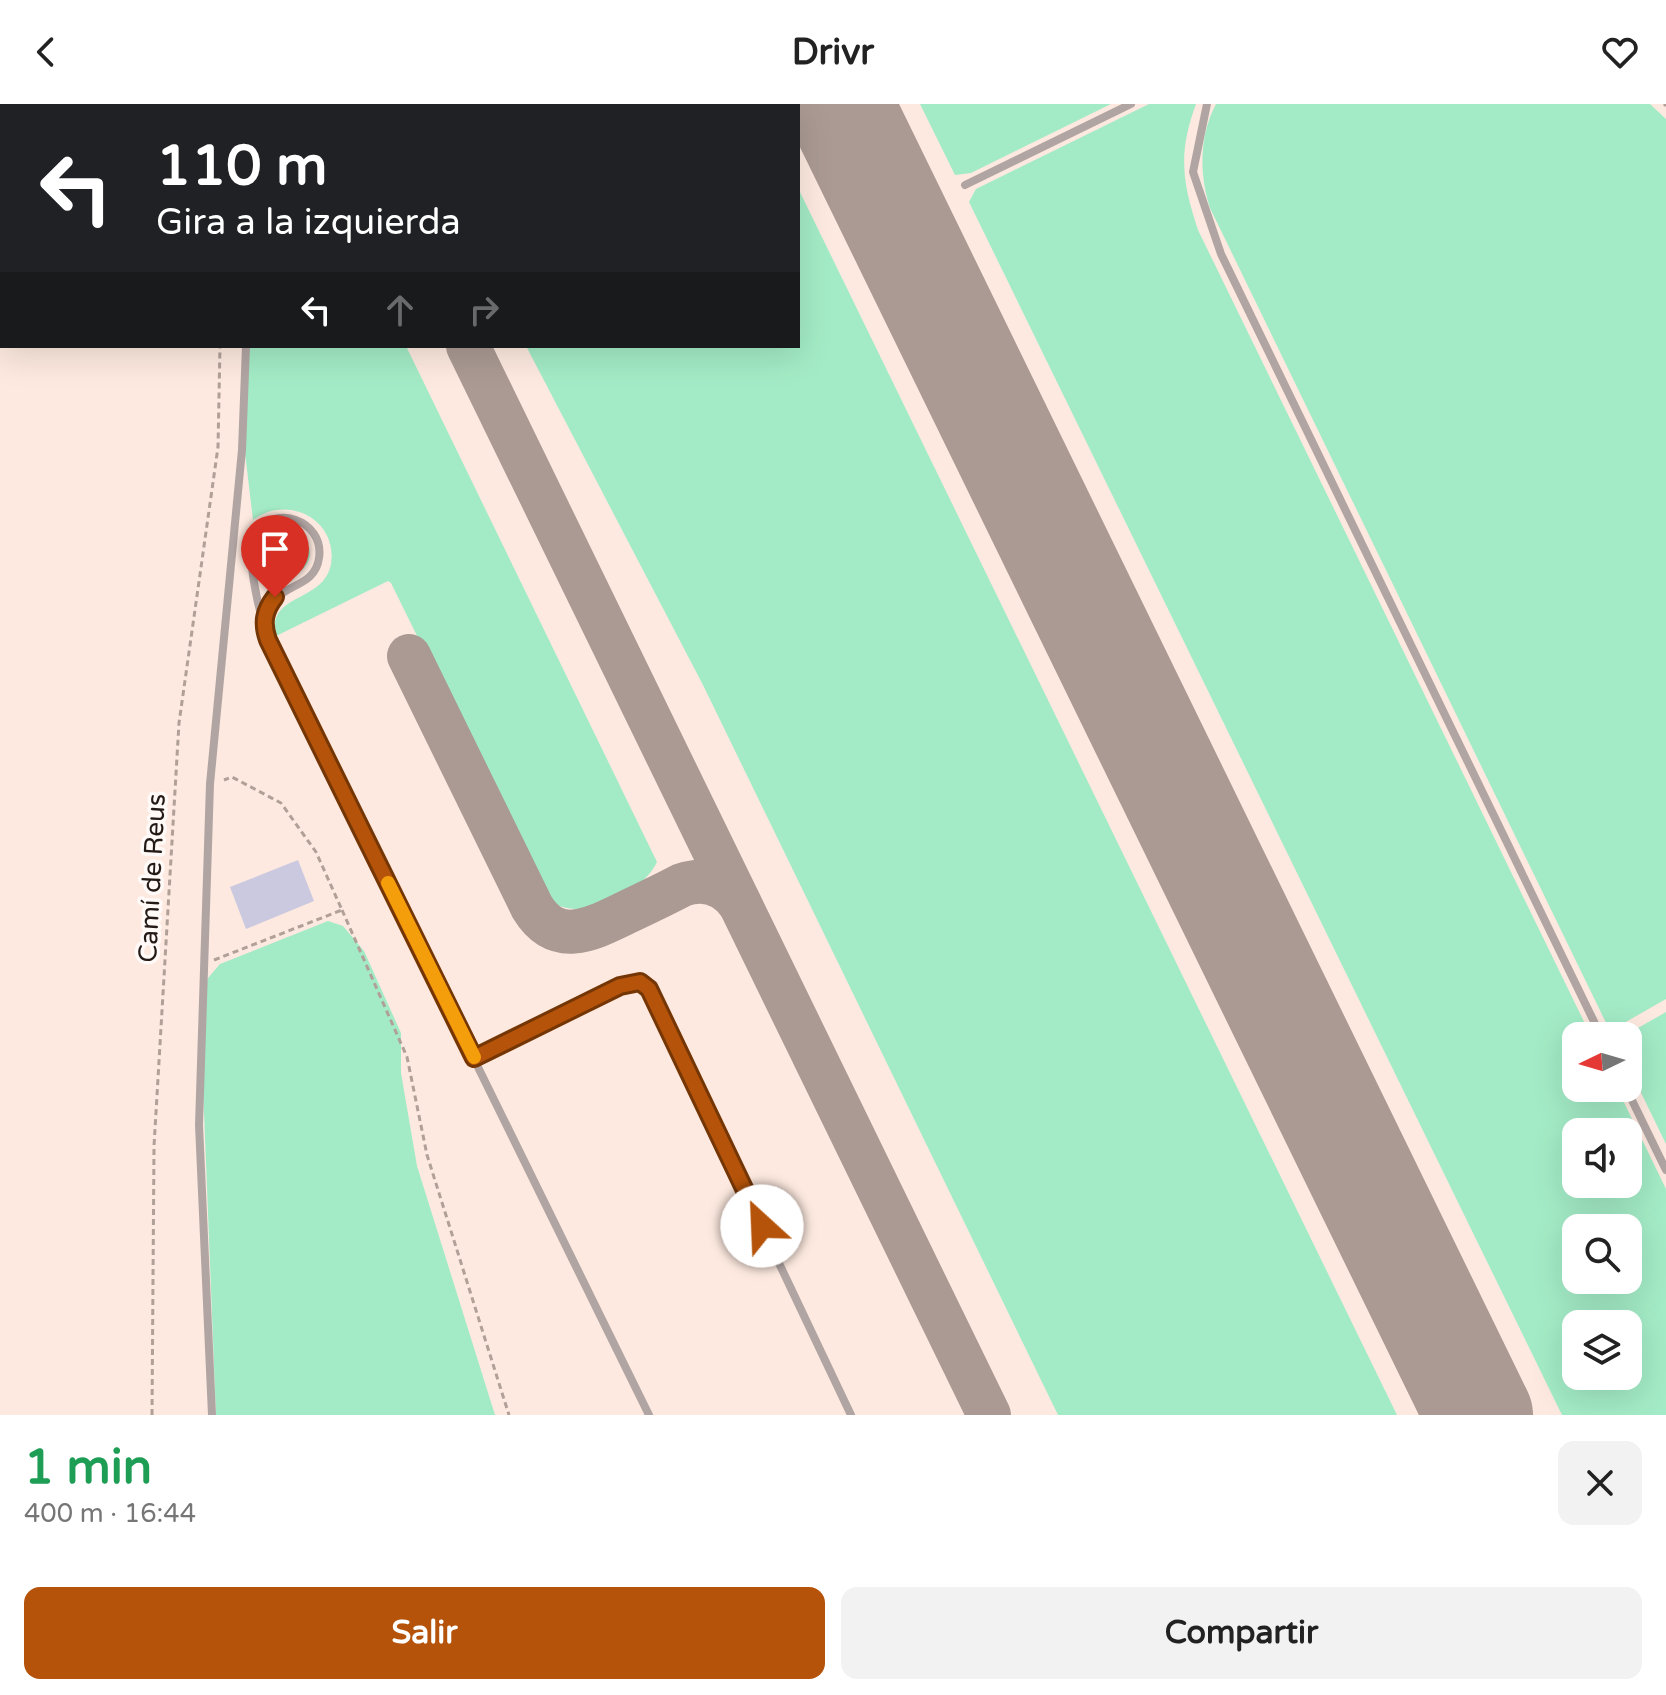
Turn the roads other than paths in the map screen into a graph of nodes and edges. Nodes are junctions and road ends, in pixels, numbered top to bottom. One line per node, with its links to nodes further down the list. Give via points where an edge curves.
1 (1131, 104): 3 (lane)
2 (1207, 104): 6 (lane, via 1193,172 1221,254)
3 (965, 185)
4 (246, 348): 10 (lane, via 242,450 210,784 204,965 199,1125)
5 (264, 625): 5 (lane, via 275,597 304,582 318,565 315,534 290,517 259,528 251,549); 7 (lane)
6 (1594, 1022)
7 (474, 1058): 11 (lane); 12 (lane, via 620,986 640,982 649,989)
8 (1633, 1102): 9 (lane)
9 (1666, 1170)
10 (212, 1415)
11 (649, 1415)
12 (851, 1415)

